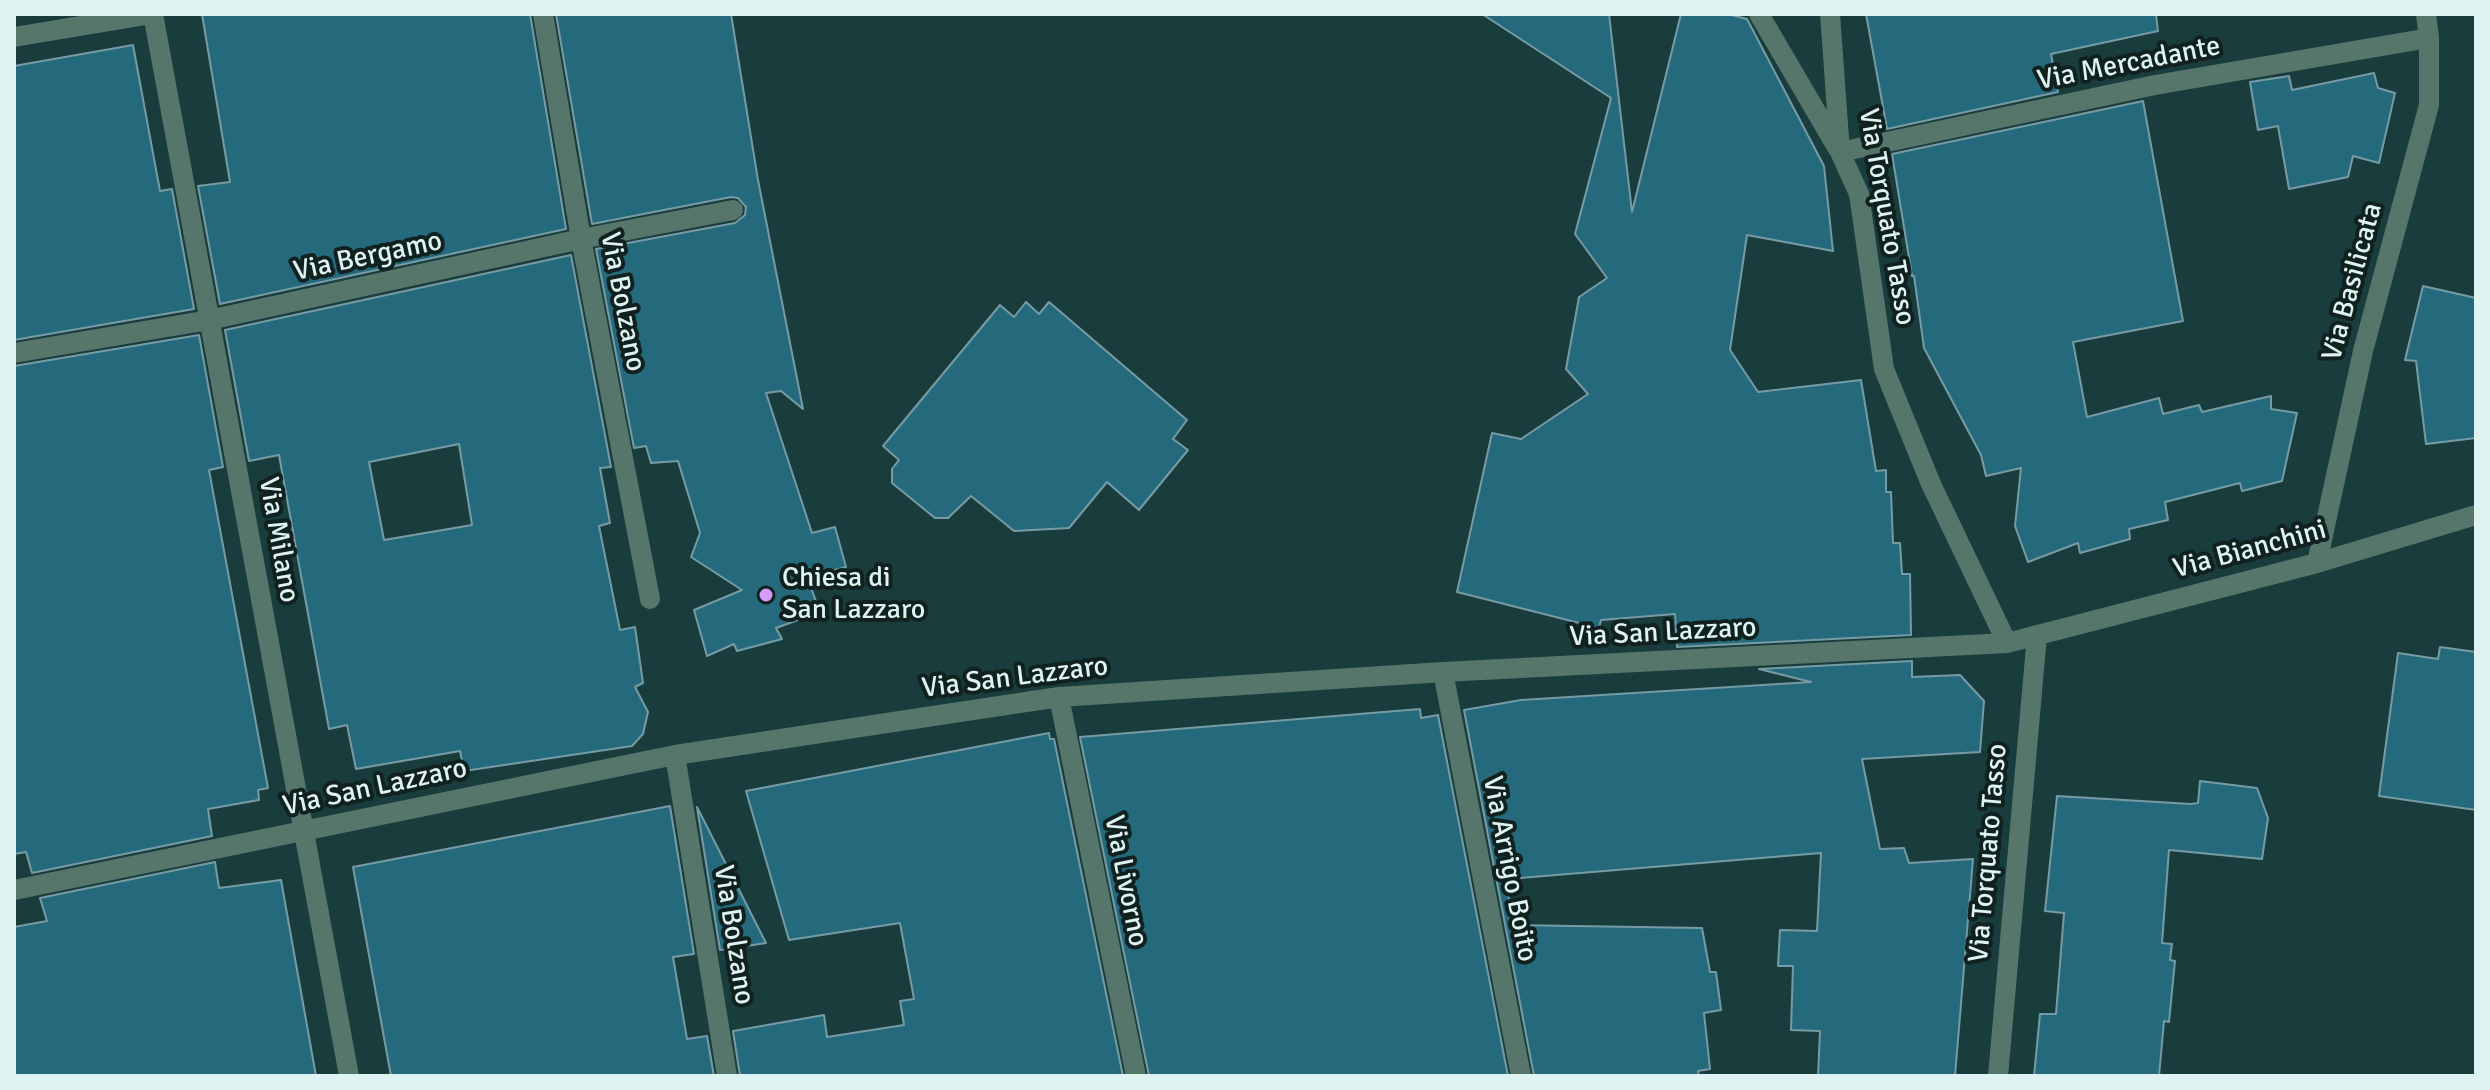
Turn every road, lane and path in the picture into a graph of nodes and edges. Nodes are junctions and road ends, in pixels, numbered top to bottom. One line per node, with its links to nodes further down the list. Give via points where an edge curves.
1 (153, 14): 6 (street); 11 (street, Via Milano)
2 (543, 14): 10 (street, Via Bolzano)
3 (1759, 14): 8 (street)
4 (1830, 14): 8 (street, Via Torquato Tasso)
5 (2426, 14): 7 (street, Via Basilicata)
6 (14, 37)
7 (2429, 38): 8 (street, Via Mercadante, via 2155,85); 14 (street, Via Basilicata, via 2429,105 2363,351)
8 (1840, 152): 17 (street, Via Torquato Tasso, via 1859,194 1884,369 1931,484)
9 (733, 210): 10 (street, Via Bergamo)
10 (581, 239): 11 (street, Via Bergamo); 15 (street, Via Bolzano)
11 (209, 320): 12 (street, Via Bergamo); 21 (street, Via Milano)
12 (14, 353)
13 (2476, 515): 14 (street, Via Bianchini)
14 (2317, 563): 16 (street, Via Bianchini)
15 (650, 599)
16 (2037, 635): 17 (street, Via San Lazzaro); 27 (street, Via Torquato Tasso)
17 (2007, 643): 18 (street, Via San Lazzaro)
18 (1443, 672): 19 (street, Via San Lazzaro); 26 (street, Via Arrigo Boito)
19 (1059, 697): 20 (street, Via San Lazzaro); 25 (street, Via Livorno)
20 (675, 755): 21 (street, Via San Lazzaro); 24 (street, Via Bolzano)
21 (303, 831): 22 (street, Via San Lazzaro); 23 (street, Via Milano)
22 (14, 890)
23 (349, 1076)
24 (727, 1076)
25 (1136, 1076)
26 (1521, 1076)
27 (1998, 1076)

